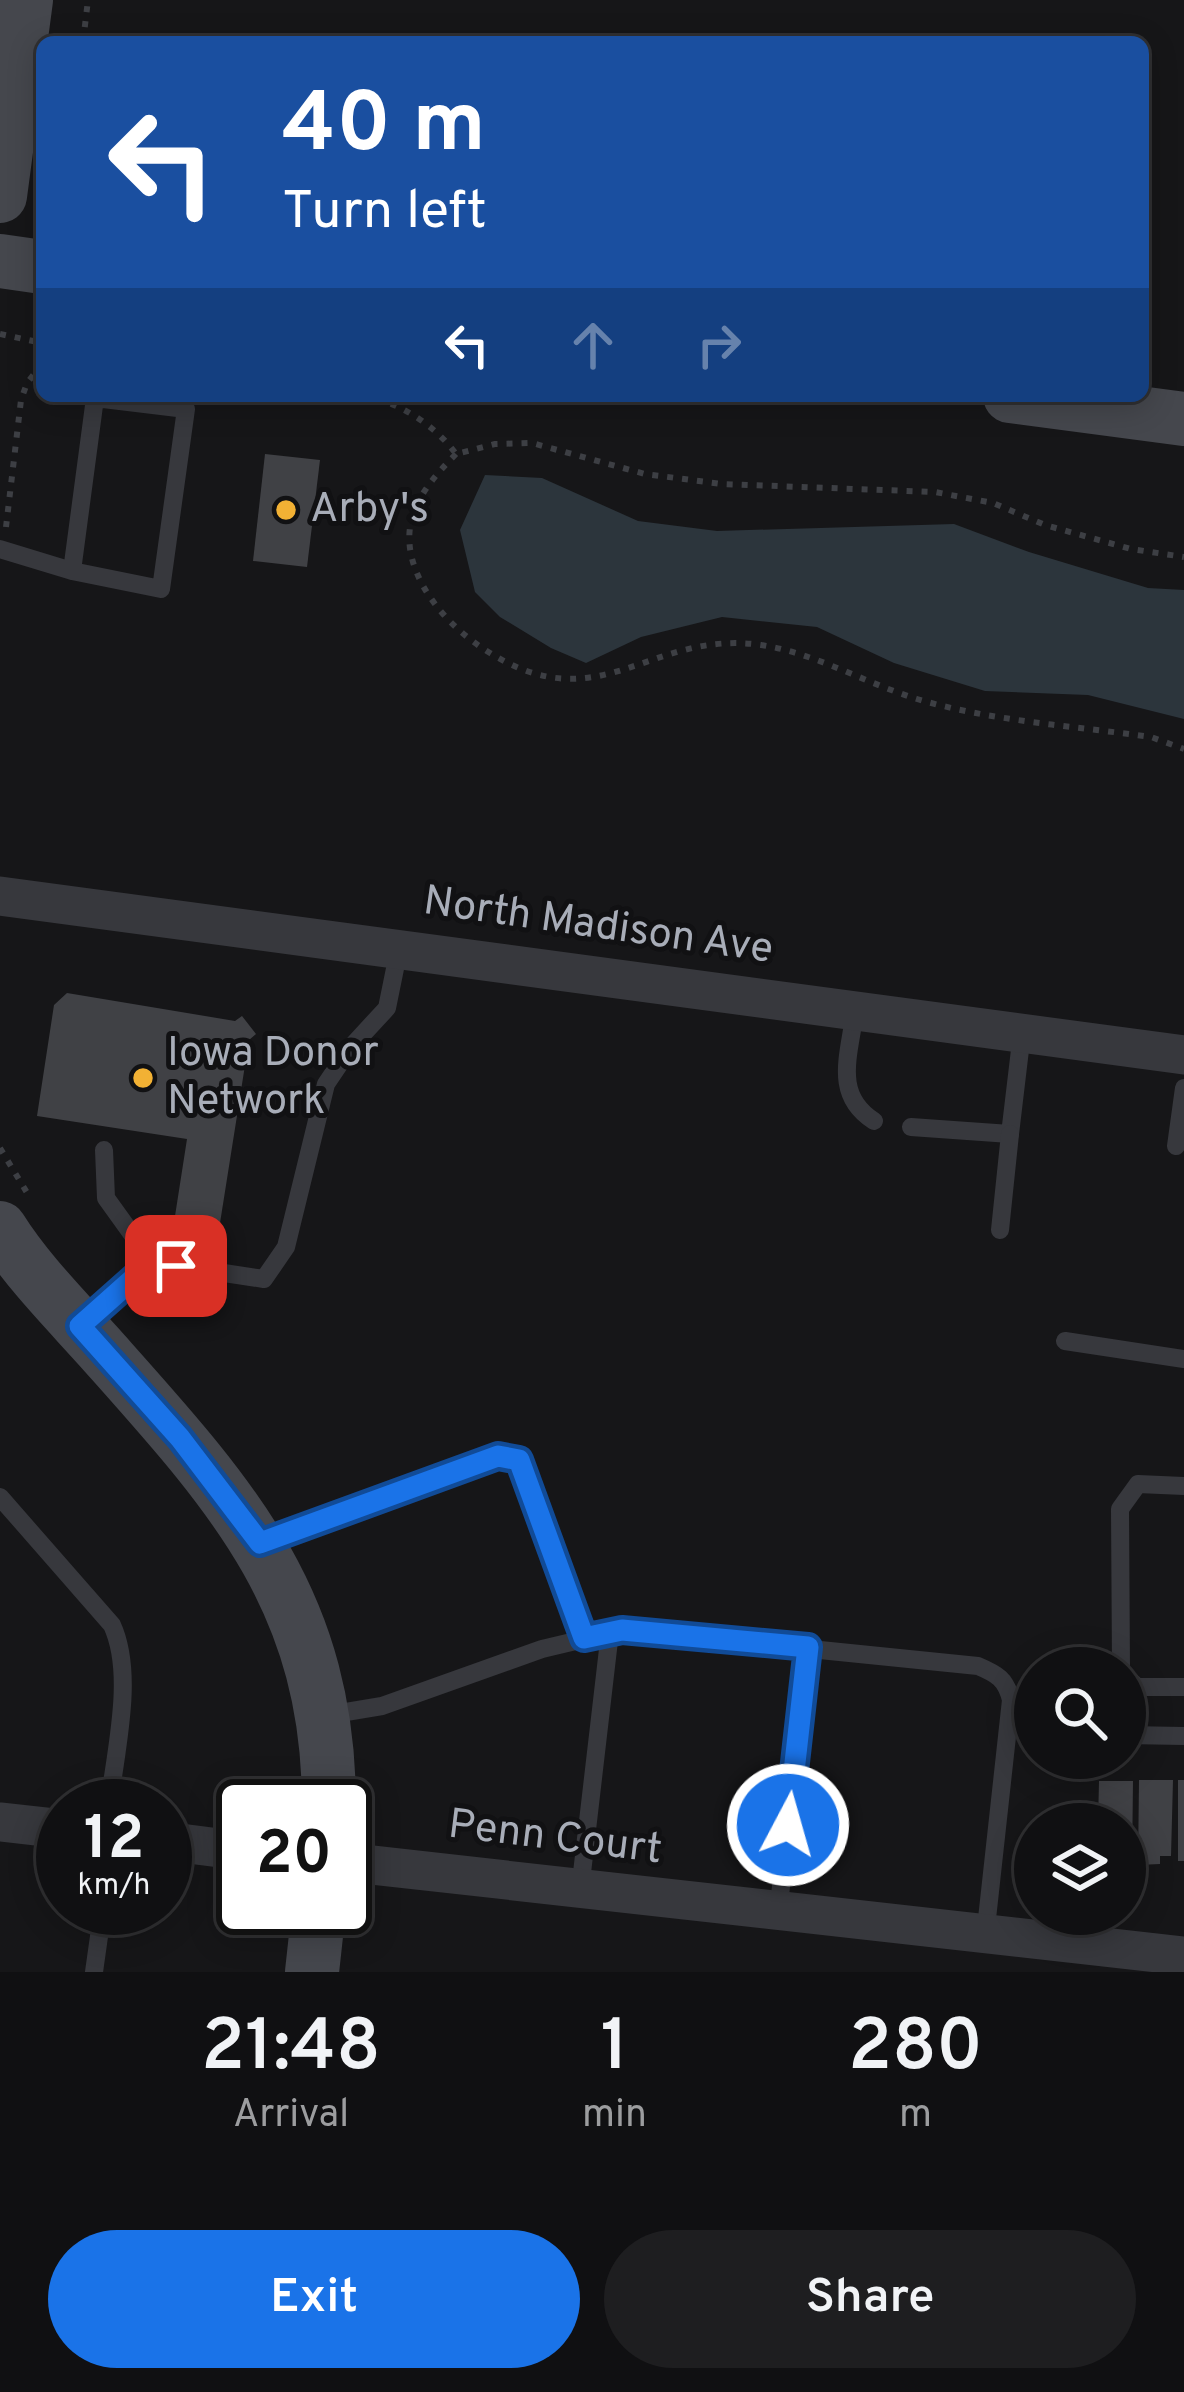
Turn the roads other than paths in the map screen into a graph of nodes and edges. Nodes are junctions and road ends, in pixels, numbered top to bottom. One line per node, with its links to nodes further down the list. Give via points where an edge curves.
1 (26, 0): 2 (street)
2 (0, 196)
3 (0, 261): 4 (street)
4 (36, 266)
5 (94, 402): 10 (lane)
6 (128, 402): 10 (lane, via 186,409 161,589)
7 (1055, 402): 8 (street)
8 (1184, 419)
9 (1, 550): 10 (lane)
10 (72, 571)
11 (0, 896): 12 (street, North Madison Ave)
12 (399, 949): 13 (street, North Madison Ave); 24 (lane, via 387,1008 326,1084 286,1246 264,1279)
13 (855, 1010): 14 (street, North Madison Ave); 17 (lane, via 846,1090 854,1108)
14 (1022, 1033): 15 (street, North Madison Ave); 19 (lane)
15 (1184, 1055)
16 (1184, 1088): 20 (lane)
17 (874, 1121)
18 (911, 1127): 19 (lane)
19 (1010, 1134): 23 (lane)
20 (1176, 1146)
21 (104, 1150): 24 (lane, via 106,1198)
22 (0, 1228): 25 (street)
23 (1000, 1230)
24 (152, 1262): 25 (lane)
25 (80, 1326): 30 (street)
26 (1065, 1341): 27 (lane)
27 (1184, 1359)
28 (1184, 1486): 34 (lane, via 1138,1484 1120,1509)
29 (0, 1497): 40 (lane, via 122,1646)
30 (260, 1543): 32 (lane, via 498,1456 519,1460); 37 (street, via 301,1629)
31 (610, 1632): 32 (lane); 33 (lane); 45 (lane)
32 (584, 1638): 37 (lane, via 382,1706)
33 (808, 1647): 46 (lane); 49 (lane, via 978,1666 1006,1683)
34 (1123, 1647)
35 (1146, 1687): 36 (lane)
36 (1184, 1687)
37 (323, 1715): 41 (street)
38 (1146, 1735): 39 (lane)
39 (1184, 1736)
40 (112, 1779)
41 (327, 1779)
42 (0, 1822): 43 (street)
43 (36, 1826)
44 (372, 1865): 45 (street, Penn Court)
45 (580, 1890): 46 (street, Penn Court)
46 (778, 1913): 49 (street, Penn Court)
47 (99, 1935): 51 (lane)
48 (316, 1935): 52 (street)
49 (985, 1937): 50 (street, Penn Court)
50 (1183, 1957): 53 (street)
51 (94, 1972)
52 (312, 1972)
53 (1182, 1972)

